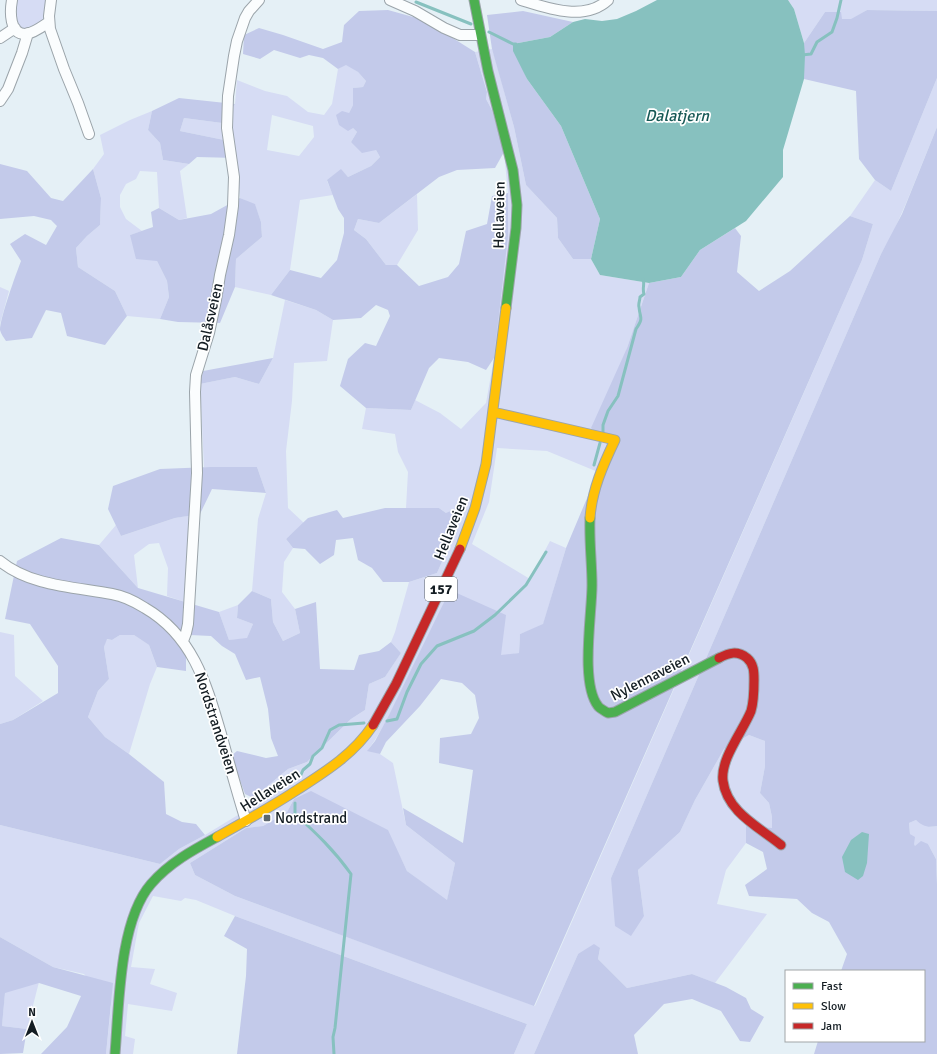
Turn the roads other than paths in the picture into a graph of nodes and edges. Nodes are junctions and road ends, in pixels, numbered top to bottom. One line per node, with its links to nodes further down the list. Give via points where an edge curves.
1 (12, 0): 9 (street, via 11,12)
2 (51, 0): 8 (street)
3 (259, 0): 17 (street, Dalåsveien, via 249,11 240,31 228,96 227,128 234,177 233,206 209,333 196,375 197,494 188,624)
4 (390, 0): 11 (street, via 460,35)
5 (474, 0): 11 (main road, Hellaveien / 157)
6 (520, 0): 7 (street, via 568,12 587,10)
7 (608, 0)
8 (49, 22): 10 (street); 14 (street)
9 (15, 28): 10 (street, via 21,33); 12 (street)
10 (28, 33): 13 (street, via 8,89)
11 (480, 35): 15 (main road, Hellaveien / 157, via 512,165 516,205 516,228)
12 (0, 38)
13 (0, 101)
14 (89, 134)
15 (492, 412): 18 (main road, Hellaveien / 157, via 484,480 475,513 408,658 376,720 366,735 322,774); 19 (main road, Nylennaveien, via 615,440 596,483 590,520 592,588 588,651 594,702 602,710 612,713 730,653 735,652 748,659 754,669 752,705 725,765 723,780 730,801 738,811)
16 (0, 561): 17 (street, Nordstrandveien, via 18,574 128,598 160,618)
17 (183, 641): 18 (street, Nordstrandveien, via 208,690)
18 (246, 821): 20 (main road, Hellaveien / 157, via 174,864 150,886 142,898 131,920 126,946)
19 (781, 845)
20 (115, 1054)

